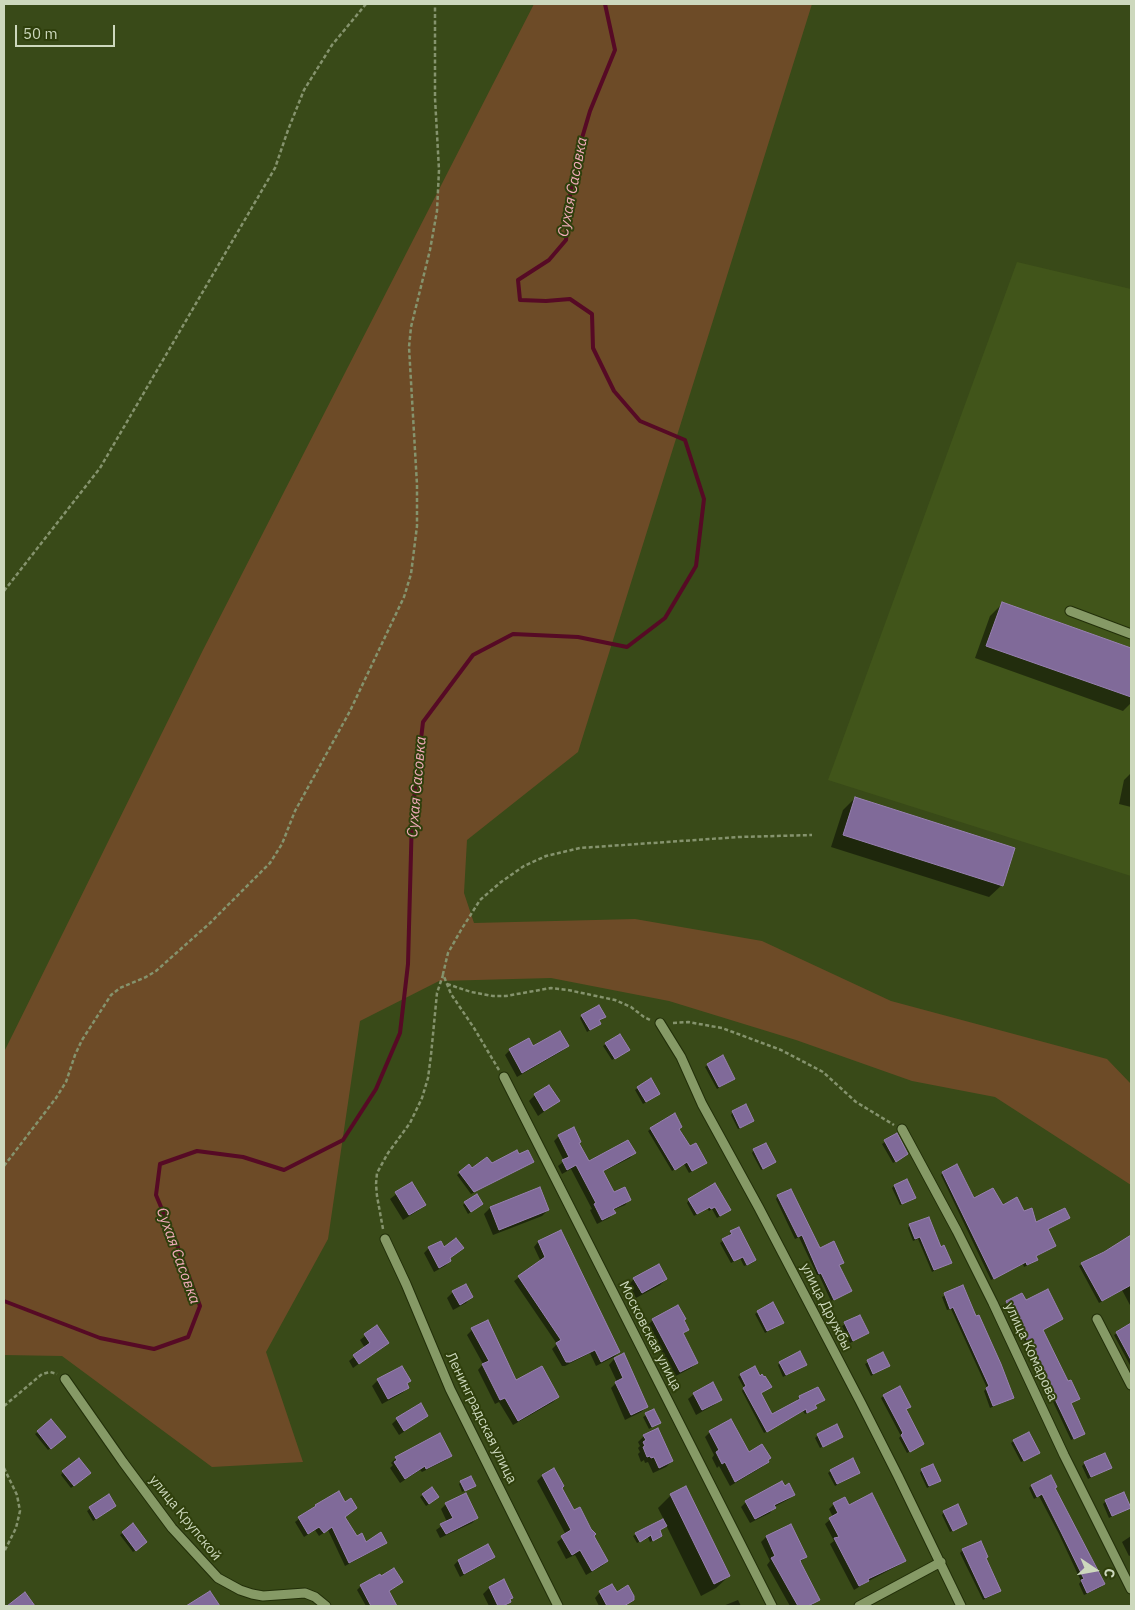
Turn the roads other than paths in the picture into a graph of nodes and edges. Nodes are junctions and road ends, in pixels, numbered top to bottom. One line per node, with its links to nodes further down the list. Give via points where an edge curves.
1 (1070, 611): 2 (street)
2 (1131, 634)
3 (660, 1023): 10 (street, улица Дружбы, via 681,1056 702,1104 795,1276)
4 (504, 1078): 14 (street, Московская улица)
5 (902, 1129): 11 (street, улица Комарова, via 994,1303 1064,1455)
6 (385, 1239): 13 (street, Ленинградская улица, via 450,1389)
7 (1096, 1319): 9 (street)
8 (65, 1379): 12 (street, улица Крупской, via 172,1528 218,1578 257,1595 305,1593)
9 (1131, 1385)
10 (941, 1562): 15 (street); 16 (street, улица Дружбы)
11 (1131, 1589)
12 (326, 1606)
13 (558, 1606)
14 (772, 1606)
15 (859, 1606)
16 (961, 1606)

